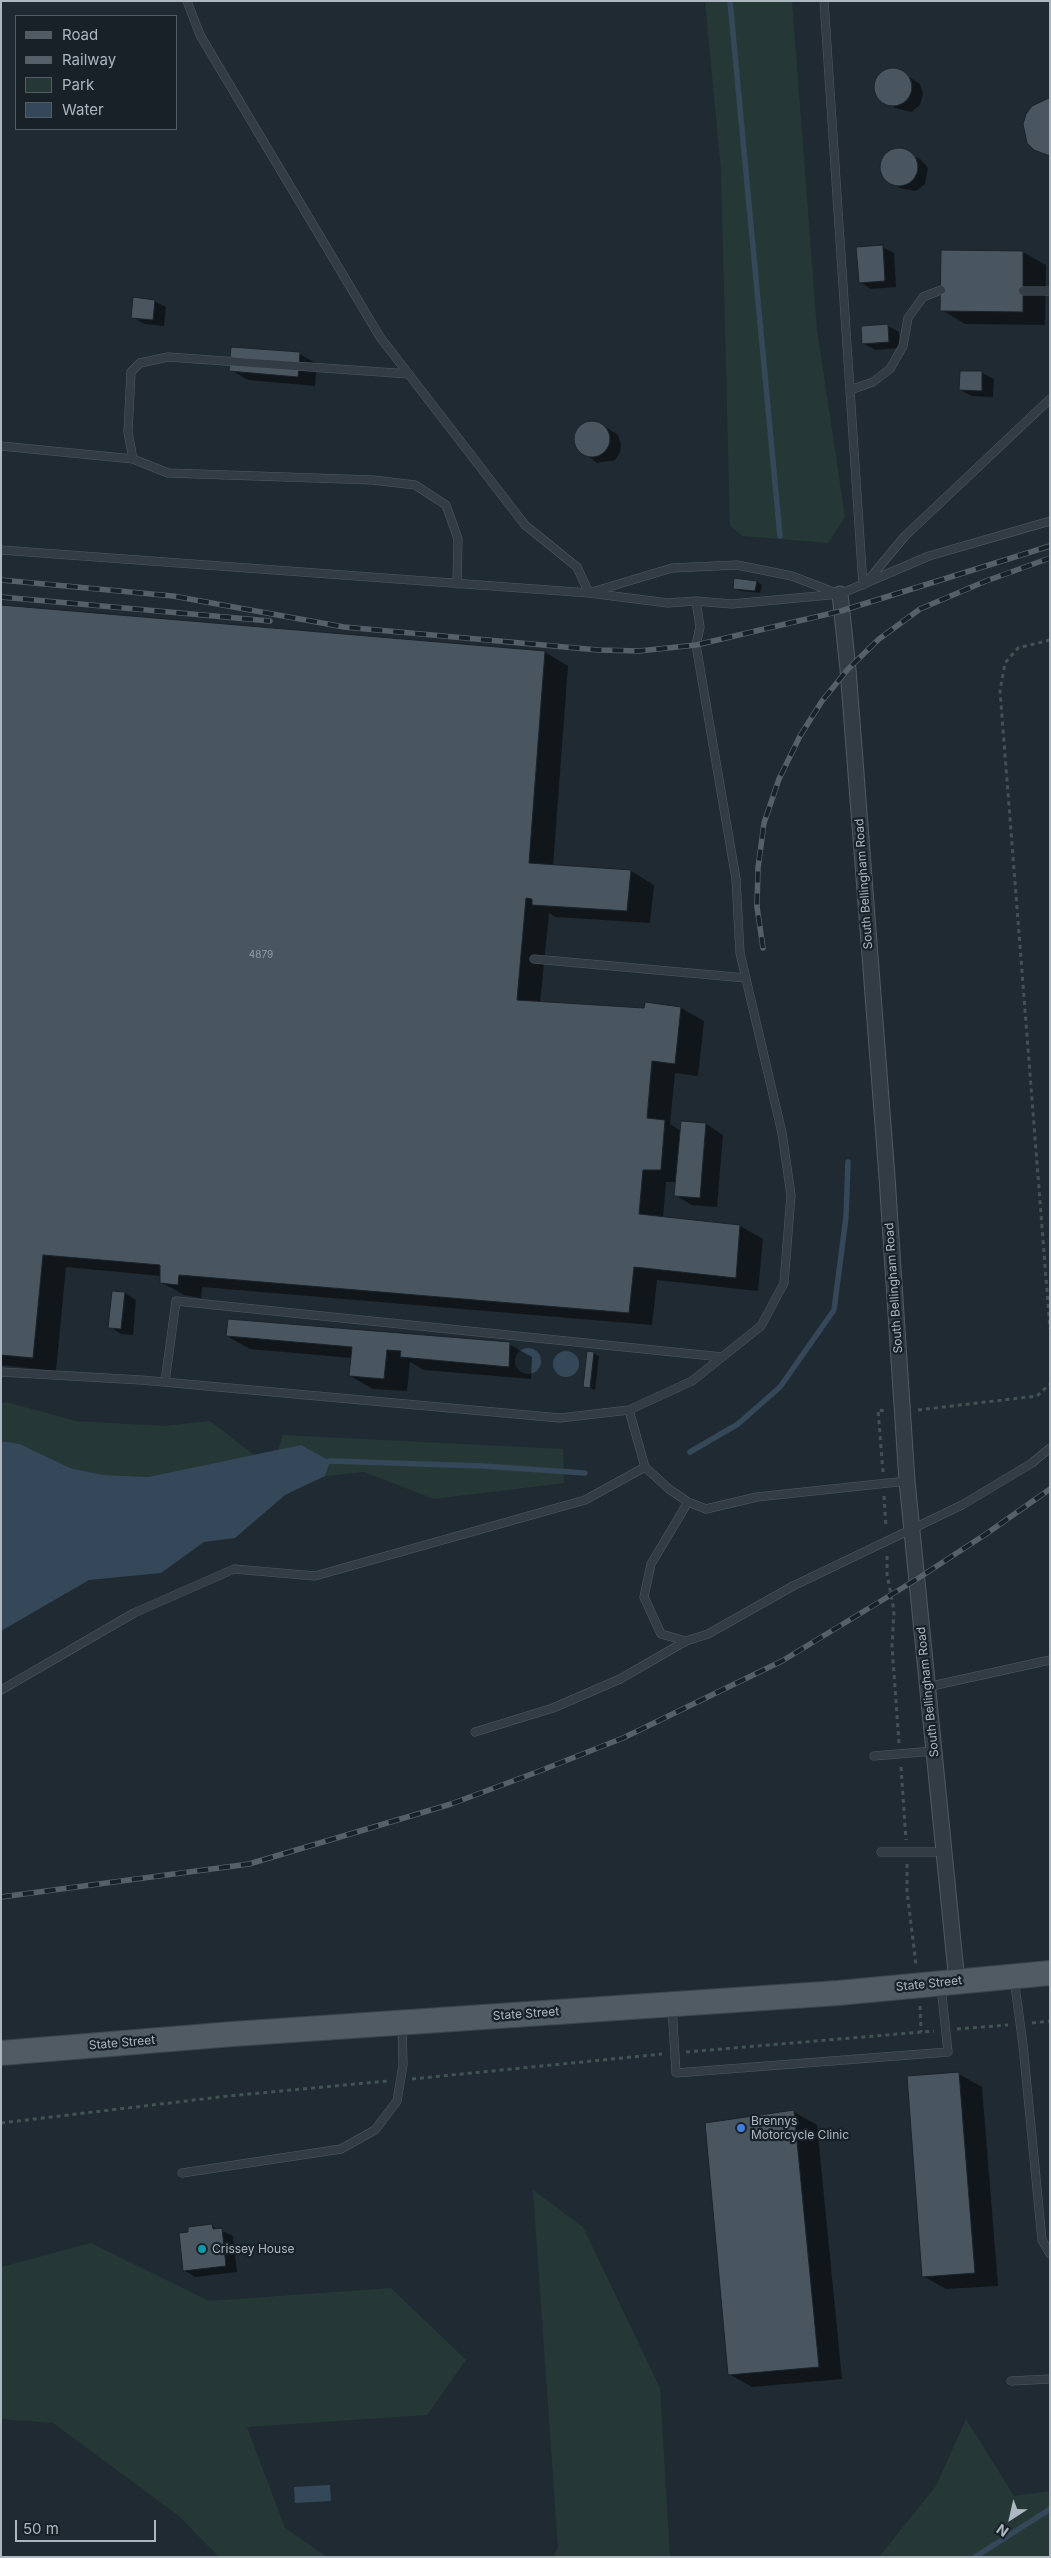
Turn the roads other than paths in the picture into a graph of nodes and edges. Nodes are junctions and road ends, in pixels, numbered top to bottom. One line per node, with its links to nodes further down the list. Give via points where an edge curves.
1 (187, 1): 6 (lane, via 200,35 370,321)
2 (824, 1): 7 (lane)
3 (940, 290): 7 (lane, via 923,297 908,318 903,346 890,368 873,382)
4 (1023, 291): 5 (lane)
5 (1050, 291)
6 (409, 374): 10 (lane, via 168,357 140,363 131,372 128,432); 15 (lane, via 525,525 577,567)
7 (850, 390): 14 (lane)
8 (1050, 399): 14 (lane, via 905,536)
9 (1, 446): 10 (lane)
10 (133, 459): 13 (lane, via 168,473 373,480 416,485 446,504 458,539)
11 (1050, 521): 14 (lane, via 929,556)
12 (1, 550): 13 (lane)
13 (457, 584): 15 (lane)
14 (863, 585): 16 (lane)
15 (589, 593): 16 (lane, via 672,568 737,565 792,576); 17 (lane, via 668,603)
16 (840, 594): 17 (lane, via 732,604); 26 (street, South Bellingham Road, via 887,1177)
17 (696, 601): 19 (lane, via 700,627 696,645 736,878 740,953)
18 (534, 959): 19 (lane)
19 (746, 978): 20 (lane, via 782,1133 791,1195 784,1283 761,1326)
20 (722, 1357): 22 (lane, via 176,1301); 23 (lane, via 692,1381)
21 (1, 1372): 22 (lane)
22 (164, 1382): 23 (lane, via 560,1418)
23 (629, 1410): 25 (lane)
24 (1050, 1448): 28 (lane, via 1032,1463 962,1505)
25 (645, 1467): 27 (lane); 32 (lane, via 585,1500 315,1576 234,1570 134,1613)
26 (907, 1481): 27 (lane, via 757,1497 706,1509); 28 (street, South Bellingham Road)
27 (688, 1502): 29 (lane, via 651,1564 644,1598 661,1634)
28 (912, 1529): 29 (lane, via 793,1586 708,1634); 31 (street, South Bellingham Road)
29 (686, 1641): 33 (lane, via 620,1679 553,1708)
30 (1050, 1660): 31 (lane)
31 (927, 1687): 34 (street, South Bellingham Road)
32 (1, 1690)
33 (475, 1732)
34 (934, 1751): 35 (lane); 37 (street, South Bellingham Road)
35 (874, 1756)
36 (881, 1852): 37 (lane)
37 (944, 1852): 40 (street, South Bellingham Road)
38 (1050, 1972): 39 (main road, State Street)
39 (1014, 1976): 40 (main road, State Street); 45 (lane, via 1042,2240)
40 (939, 1984): 41 (main road, State Street); 41 (lane, via 948,2052 676,2073)
41 (672, 2004): 42 (main road, State Street)
42 (402, 2022): 43 (main road, State Street); 44 (lane, via 403,2065 397,2101 375,2130 341,2149)
43 (1, 2053)
44 (182, 2173)
45 (1050, 2254)
46 (1050, 2379): 47 (lane)
47 (1011, 2380)

